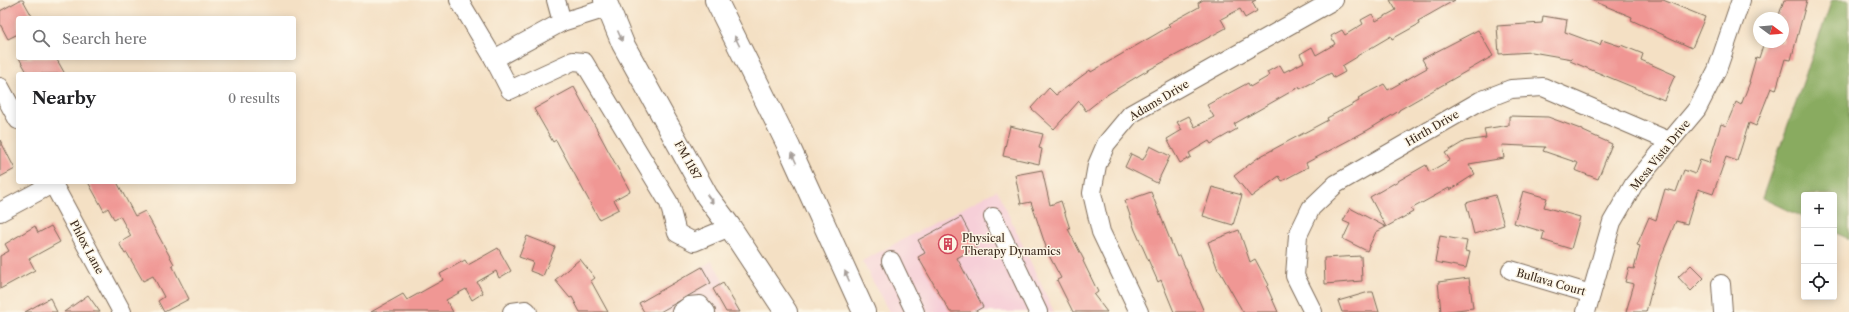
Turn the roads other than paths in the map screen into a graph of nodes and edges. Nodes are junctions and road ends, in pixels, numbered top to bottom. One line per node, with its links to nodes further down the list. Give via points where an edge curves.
1 (459, 0): 8 (street)
2 (556, 0): 7 (street)
3 (716, 0): 25 (main road, one-way to 3, via 789,147)
4 (1334, 0): 28 (street, Adams Drive, via 1130,114 1106,144 1097,165 1092,193 1101,232)
5 (1741, 0): 11 (street, Mesa Vista Drive, via 1717,70 1698,109)
6 (606, 4): 7 (street); 16 (main road, FM 1187 / FM 1187, one-way to 16, via 623,44 707,196)
7 (562, 22): 8 (street)
8 (494, 59): 16 (street, via 510,90 573,61 584,62 669,203 677,233 694,242)
9 (0, 87): 10 (street)
10 (16, 116)
11 (1669, 141): 20 (street, Mesa Vista Drive, via 1634,184 1612,222); 29 (street, Hirth Drive, via 1543,87 1511,89 1480,101 1336,184 1311,208 1298,235 1295,276)
12 (50, 184): 14 (street)
13 (53, 184): 21 (street, Phlox Lane)
14 (0, 212)
15 (993, 217): 27 (street)
16 (730, 227): 24 (main road, FM 1187 / FM 1187)
17 (891, 261): 26 (street)
18 (1511, 270): 20 (street, Bullava Court)
19 (1721, 284): 31 (street)
20 (1591, 294): 30 (street, Mesa Vista Drive)
21 (122, 312)
22 (681, 312): 23 (street, via 689,306 700,305)
23 (706, 312)
24 (786, 312)
25 (864, 312)
26 (915, 312)
27 (1038, 312)
28 (1139, 312)
29 (1313, 312)
30 (1586, 312)
31 (1724, 312)

